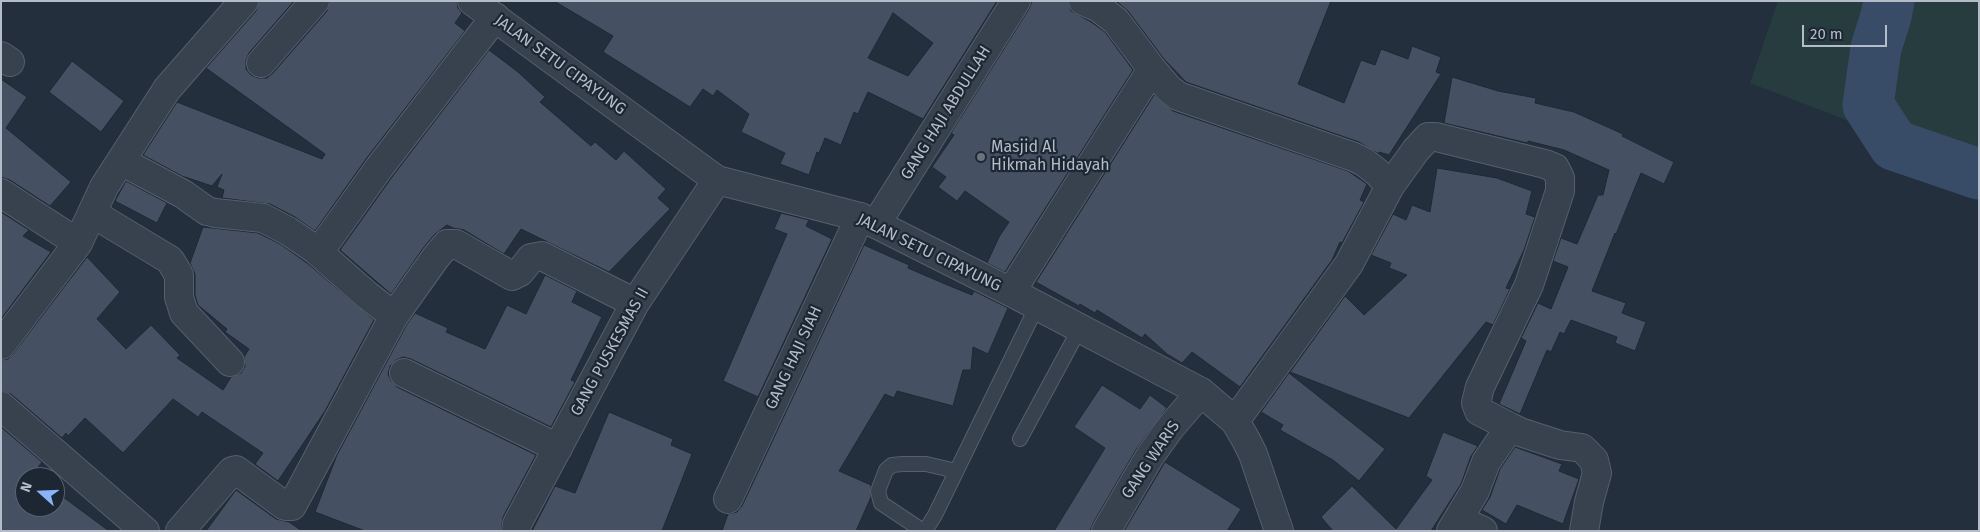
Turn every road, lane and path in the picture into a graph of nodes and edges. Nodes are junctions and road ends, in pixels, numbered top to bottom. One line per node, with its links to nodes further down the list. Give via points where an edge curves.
1 (244, 1): 9 (street, via 167,89)
2 (315, 1): 7 (street)
3 (472, 1): 6 (street, JALAN SETU CIPAYUNG)
4 (1016, 1): 14 (street, GANG HAJI ABDULLAH)
5 (1083, 1): 8 (street, via 1116,21)
6 (495, 17): 10 (street, JALAN SETU CIPAYUNG); 16 (street, via 378,168)
7 (261, 64)
8 (1152, 69): 11 (street, via 1178,96 1354,157 1378,173); 17 (street)
9 (121, 161): 13 (street); 16 (street, via 183,194 207,211 263,218)
10 (717, 180): 14 (street, JALAN SETU CIPAYUNG); 18 (street, GANG PUSKESMAS II)
11 (1390, 186): 27 (street, via 1349,264); 28 (street, via 1428,137 1545,164 1558,173 1560,191 1529,285 1480,387 1476,403 1479,411)
12 (1, 193): 15 (street)
13 (92, 213): 15 (street); 23 (street, via 170,260 179,274 179,297 184,313)
14 (868, 221): 17 (street, JALAN SETU CIPAYUNG); 32 (street, GANG HAJI SIAH)
15 (78, 243): 22 (street)
16 (318, 252): 20 (street)
17 (1011, 292): 19 (street, JALAN SETU CIPAYUNG)
18 (635, 303): 20 (street, via 542,256 531,258 520,272 512,276 456,244 447,244); 30 (street, GANG PUSKESMAS II)
19 (1037, 306): 21 (street, JALAN SETU CIPAYUNG); 31 (lane)
20 (394, 316): 36 (street, via 292,506 285,506 236,470)
21 (1080, 328): 25 (street, JALAN SETU CIPAYUNG); 29 (lane)
22 (1, 345)
23 (230, 362)
24 (404, 373): 30 (street)
25 (1201, 392): 27 (street, JALAN SETU CIPAYUNG); 38 (street, GANG WARIS, via 1150,456)
26 (1, 406): 35 (street)
27 (1235, 421): 39 (street, JALAN SETU CIPAYUNG, via 1253,454)
28 (1510, 427): 33 (street, via 1486,462); 40 (street, via 1560,445 1582,448 1594,460 1597,473)
29 (1020, 439)
30 (558, 448): 34 (street, GANG PUSKESMAS II)
31 (956, 471): 37 (lane); 37 (lane, via 926,464 892,465 886,470 878,491 881,503)
32 (728, 499)
33 (1464, 527)
34 (516, 530)
35 (145, 531)
36 (180, 531)
37 (924, 531)
38 (1106, 531)
39 (1279, 531)
40 (1584, 531)

